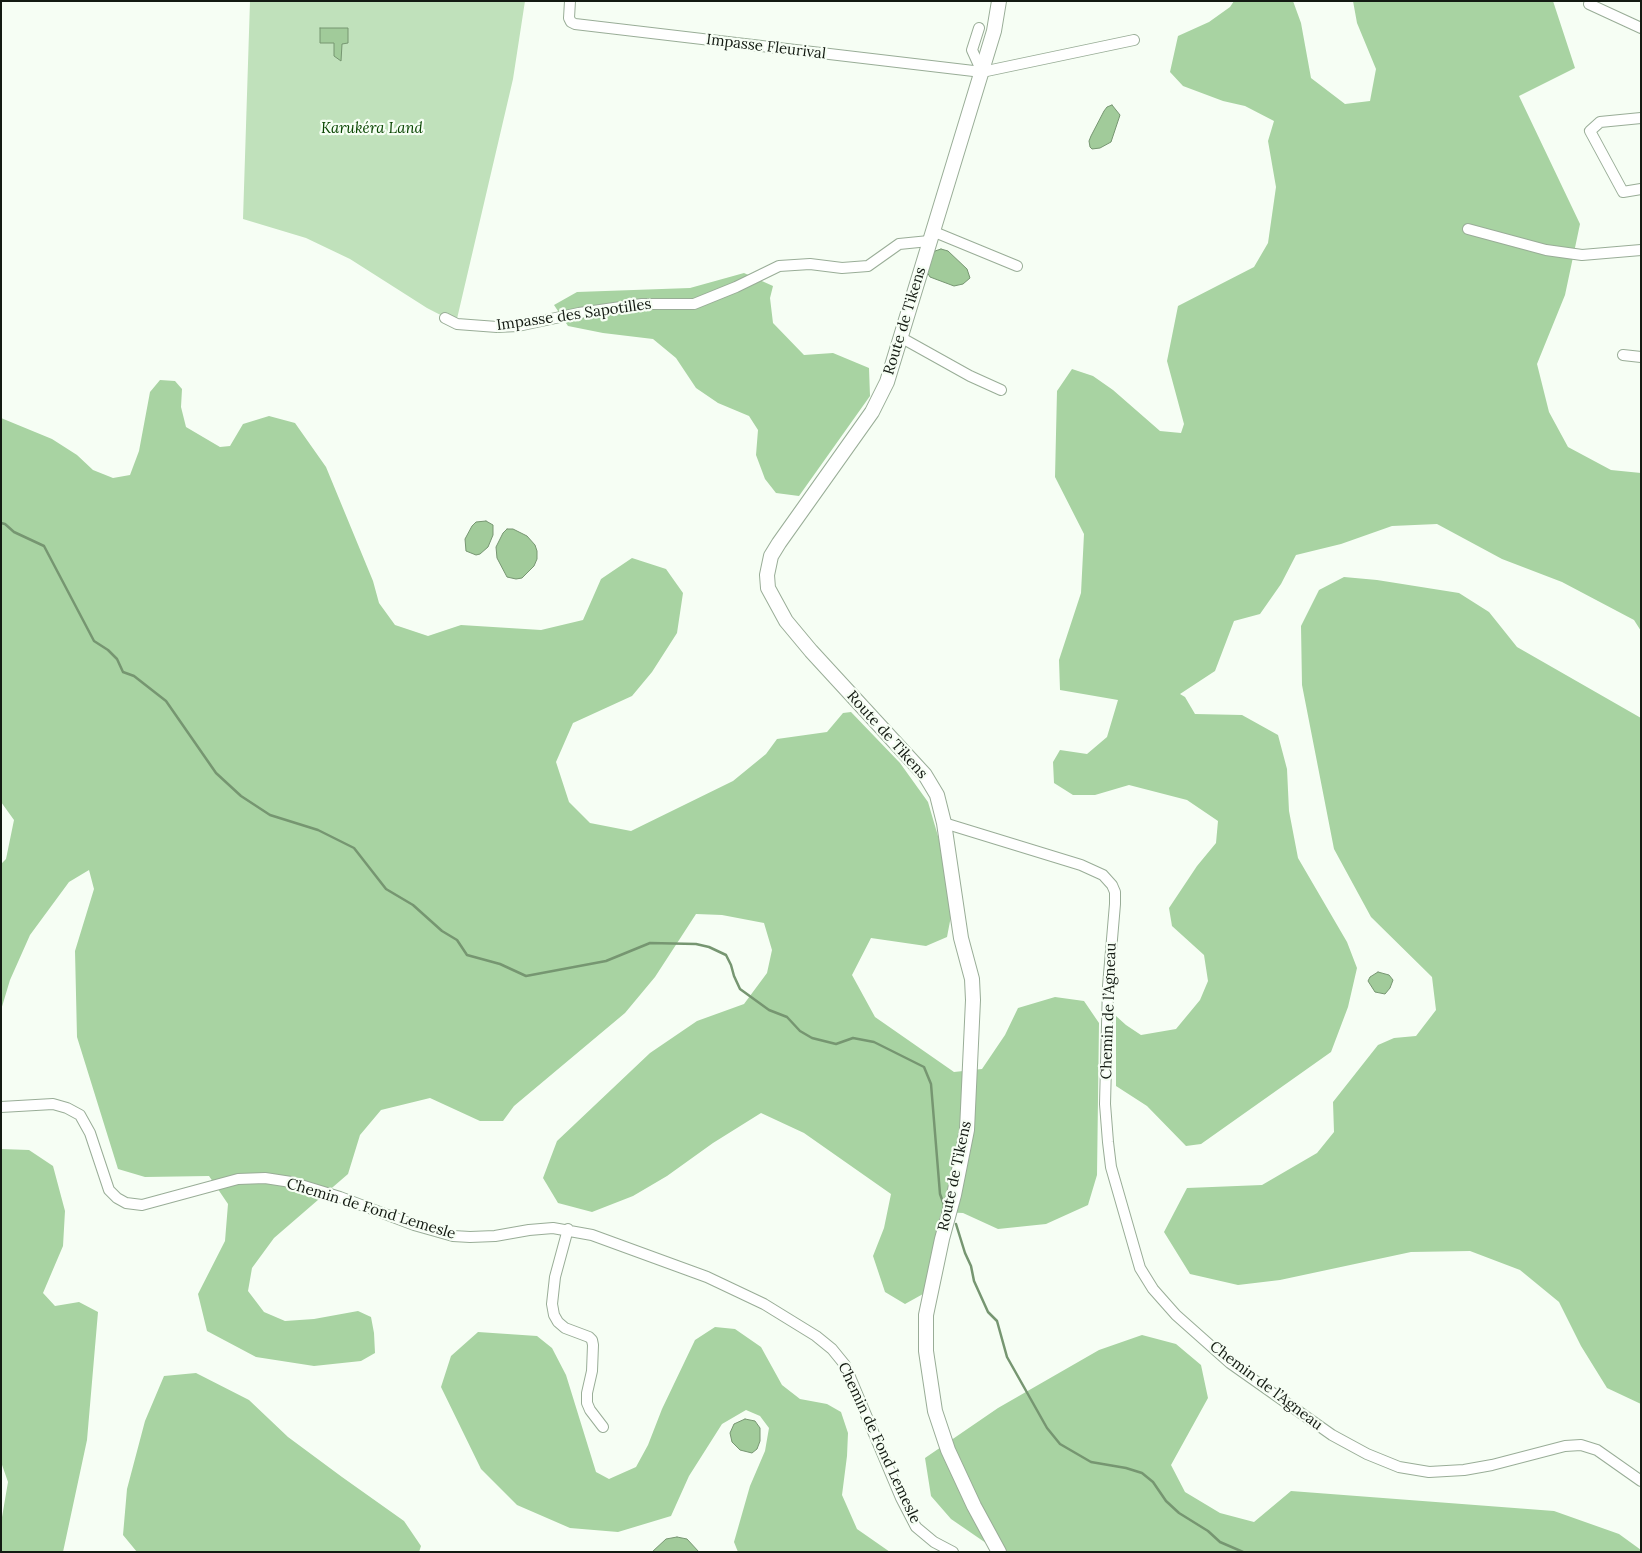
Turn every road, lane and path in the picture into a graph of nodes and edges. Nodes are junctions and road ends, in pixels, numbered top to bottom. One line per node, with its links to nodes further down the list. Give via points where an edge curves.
1 (570, 1): 7 (street, Impasse Fleurival, via 569,18 575,24)
2 (999, 1): 7 (street, Route de Tikens)
3 (1589, 4): 5 (street)
4 (979, 28): 7 (street, via 972,50)
5 (1641, 28)
6 (1134, 40): 7 (street, Impasse Fleurival)
7 (982, 72): 11 (street, Route de Tikens)
8 (1641, 118): 9 (street, via 1600,122 1590,131 1622,192)
9 (1641, 188)
10 (1468, 229): 12 (street, via 1546,250 1582,255)
11 (930, 236): 13 (street); 14 (street, Impasse des Sapotilles, via 899,244 868,266 779,266 694,304 642,304 518,326 457,324); 15 (street, Route de Tikens)
12 (1641, 250)
13 (1017, 266)
14 (445, 318)
15 (900, 337): 18 (street); 19 (street, Route de Tikens, via 881,396 770,556 766,576 778,608 811,651 925,775 937,795)
16 (1623, 355): 17 (street)
17 (1641, 357)
18 (1001, 390)
19 (944, 823): 23 (street, Chemin de l’Agneau, via 1081,865 1103,875 1112,885 1115,904 1108,986 1106,1104 1111,1167 1140,1268 1176,1315 1230,1362 1332,1435 1399,1467 1429,1472 1464,1470 1581,1445 1597,1450); 25 (street, Route de Tikens, via 973,1000 967,1130 926,1315 926,1350 935,1411 948,1450)
20 (1, 1107): 21 (street, Chemin de Fond Lemesle, via 53,1104 80,1115 90,1133 109,1190 126,1203 142,1205 238,1179 265,1178 291,1182 340,1197 452,1236 495,1236 529,1230)
21 (568, 1229): 22 (street, via 555,1277 552,1304 558,1322 592,1340 587,1403); 24 (street, Chemin de Fond Lemesle, via 707,1277 764,1304 832,1349 845,1365 916,1527)
22 (603, 1427)
23 (1641, 1480)
24 (953, 1552)
25 (999, 1552)

